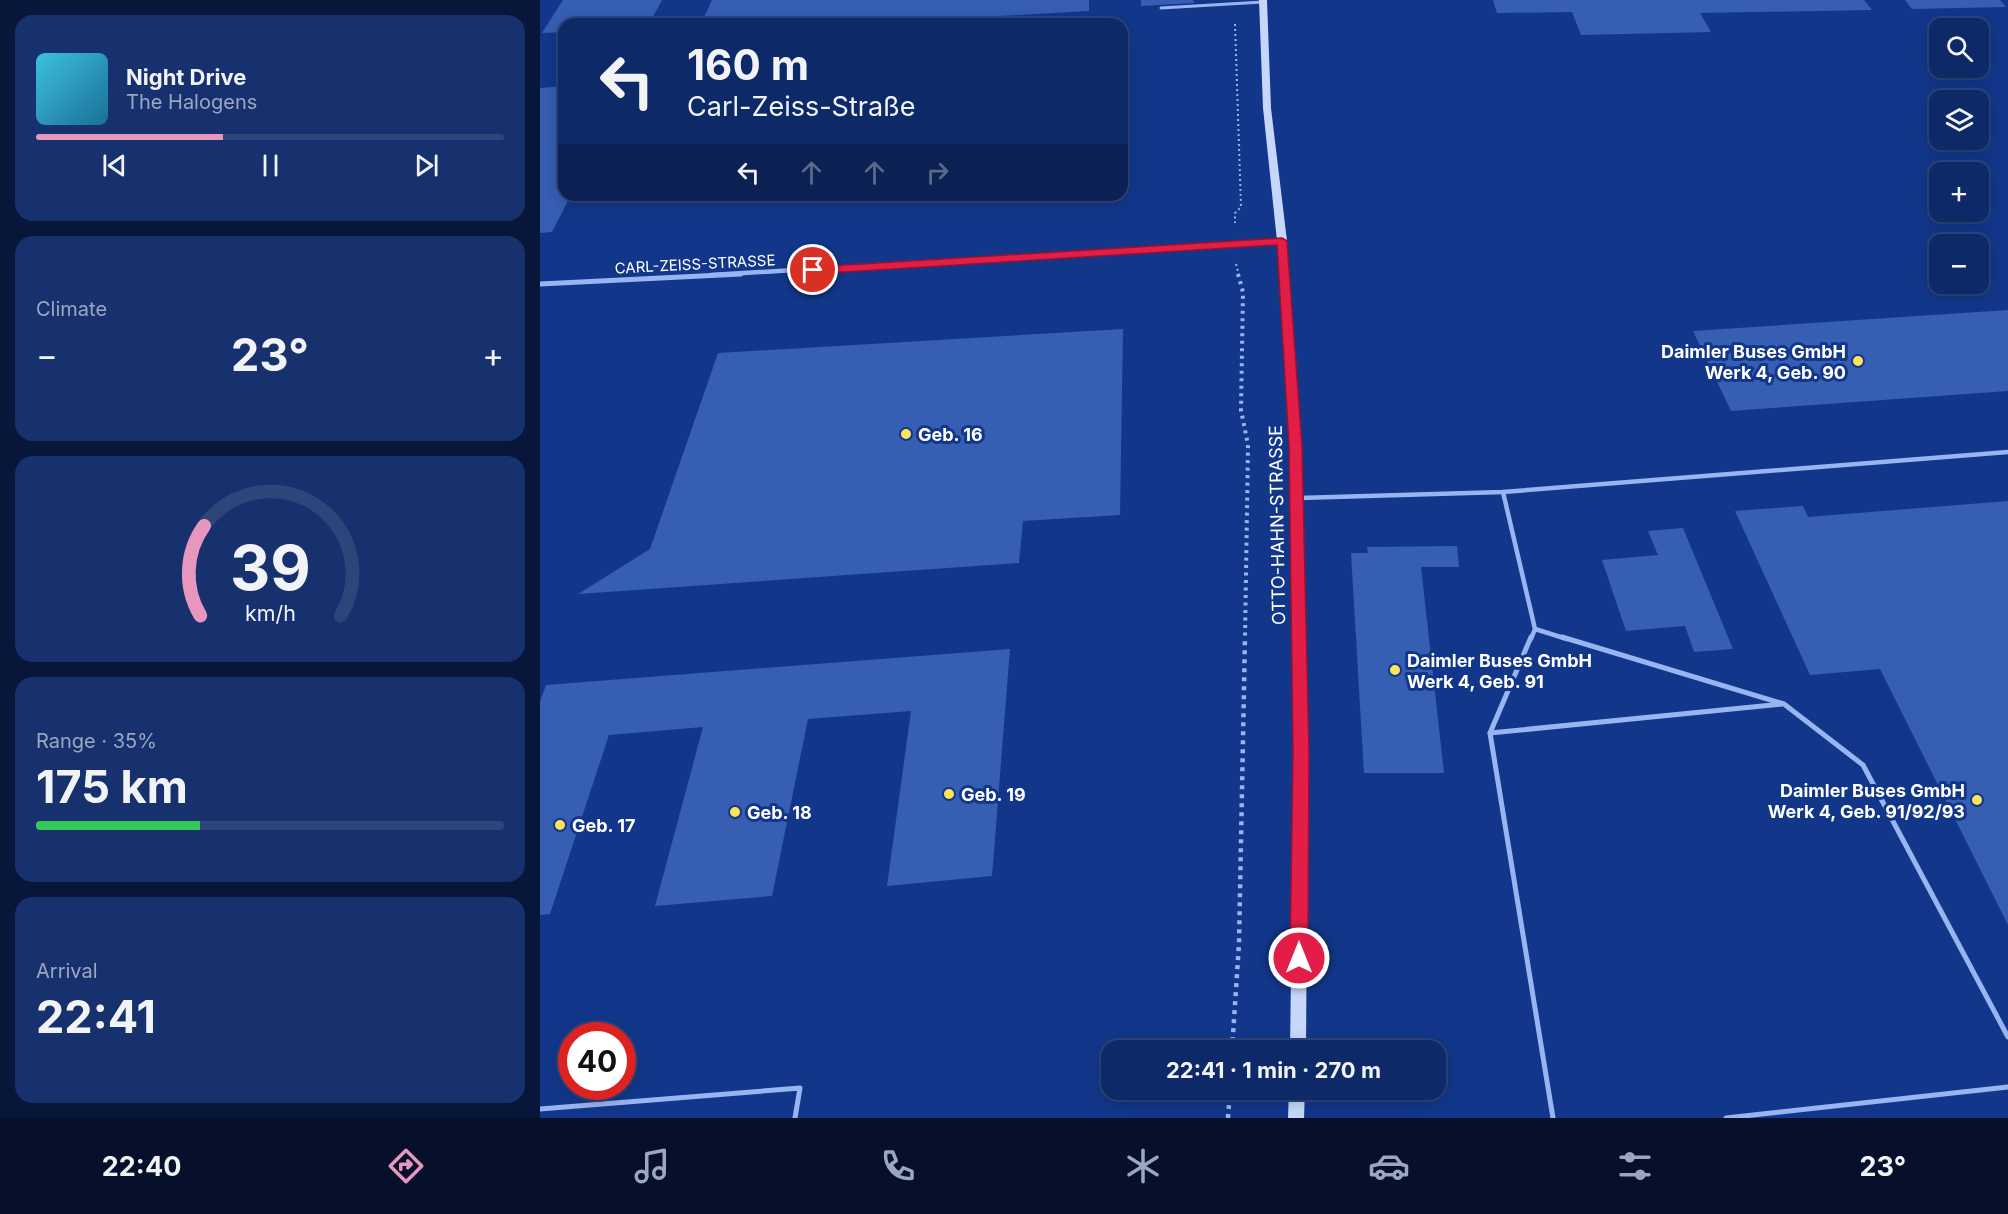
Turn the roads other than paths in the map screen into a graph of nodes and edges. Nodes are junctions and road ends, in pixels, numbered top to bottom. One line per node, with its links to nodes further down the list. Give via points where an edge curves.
1 (1263, 1): 2 (lane); 3 (street, OTTO-HAHN-STRASSE, via 1267,108)
2 (1161, 8)
3 (1282, 241): 4 (street, CARL-ZEISS-STRASSE); 7 (street, OTTO-HAHN-STRASSE)
4 (540, 284)
5 (2008, 452): 6 (lane)
6 (1503, 492): 7 (lane); 8 (lane)
7 (1296, 498): 12 (street, OTTO-HAHN-STRASSE, via 1301,752)
8 (1535, 628): 9 (lane); 10 (lane)
9 (1784, 704): 10 (lane); 11 (lane, via 1863,765)
10 (1490, 733): 18 (lane)
11 (2008, 1037)
12 (1298, 1040)
13 (2008, 1087): 19 (lane)
14 (1297, 1100): 17 (street)
15 (540, 1109): 16 (lane, via 800,1088)
16 (795, 1118)
17 (1296, 1118)
18 (1553, 1118)
19 (1726, 1118)

